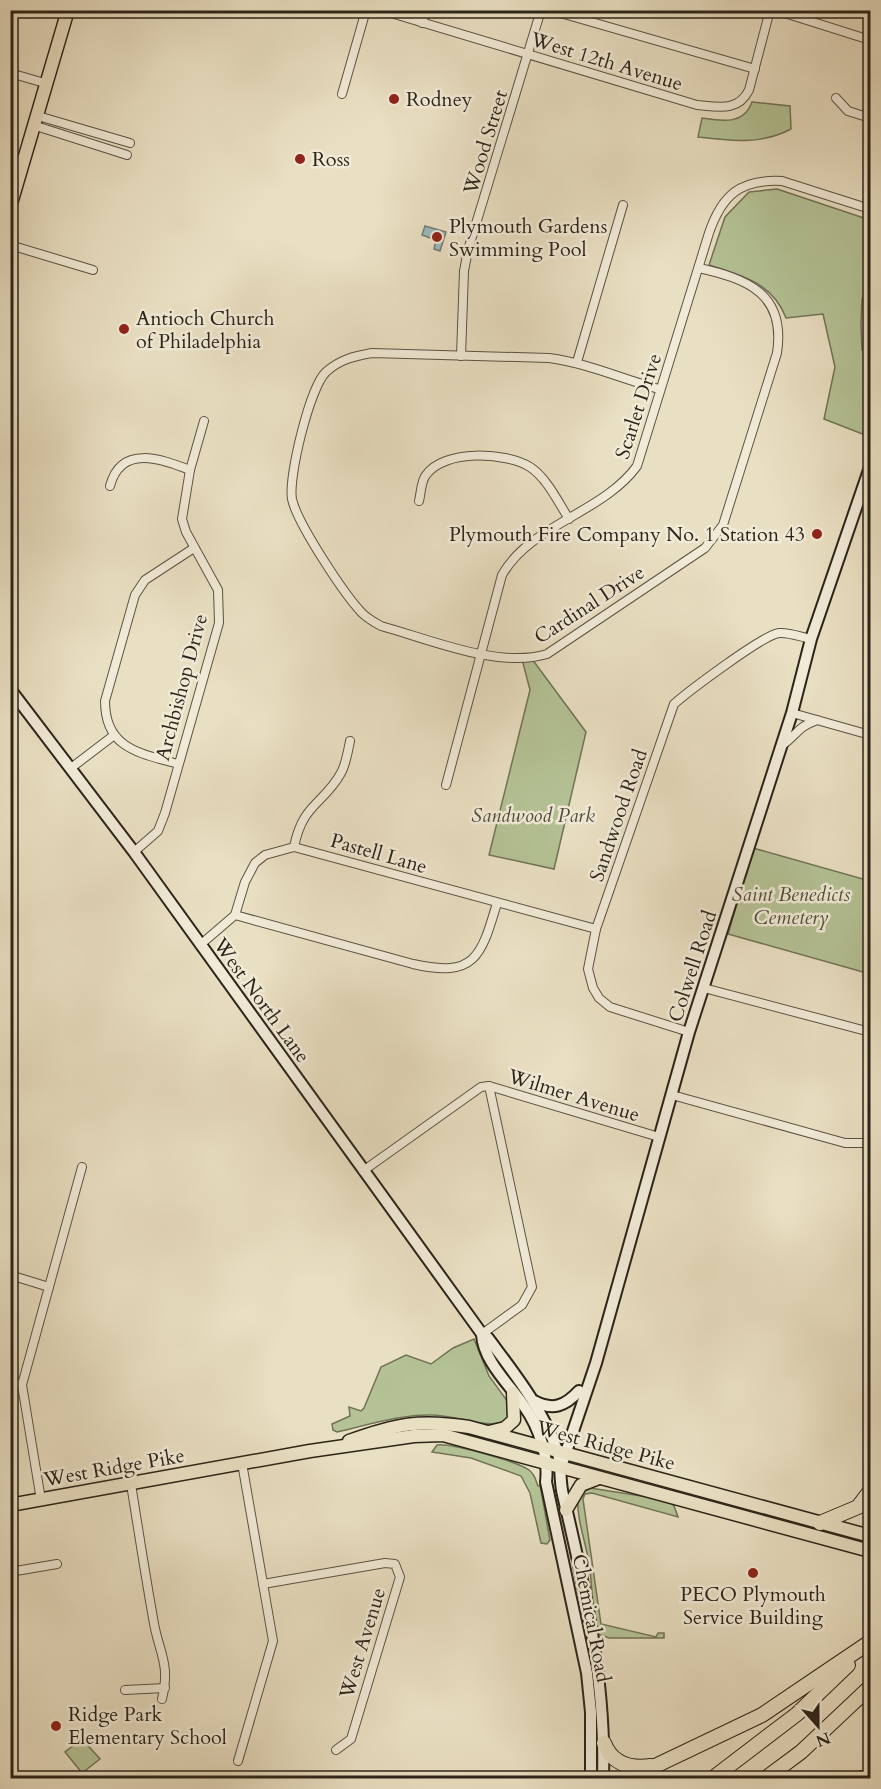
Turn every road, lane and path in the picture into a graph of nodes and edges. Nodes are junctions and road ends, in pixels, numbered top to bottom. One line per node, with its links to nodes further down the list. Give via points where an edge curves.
1 (68, 10): 13 (main road)
2 (366, 10): 14 (street)
3 (381, 10): 8 (street, West 12th Avenue)
4 (426, 10): 8 (street)
5 (541, 10): 10 (street, Wood Street)
6 (550, 10): 11 (street)
7 (773, 10): 9 (street); 11 (street)
8 (422, 23): 10 (street, West 12th Avenue)
9 (870, 40)
10 (529, 55): 11 (street, West 12th Avenue, via 697,105 735,106 749,90); 26 (street, Wood Street, via 468,250)
11 (755, 69)
12 (10, 73): 13 (street)
13 (48, 84): 17 (main road)
14 (342, 94)
15 (836, 98): 16 (street, via 848,111)
16 (870, 118)
17 (37, 121): 18 (street); 19 (street); 21 (main road)
18 (130, 143)
19 (127, 155)
20 (623, 205): 27 (street)
21 (10, 207)
22 (870, 209): 24 (street, Scarlet Drive, via 782,181 752,183 738,188 714,217)
23 (10, 244): 25 (street)
24 (699, 268): 28 (street, Scarlet Drive); 37 (street, Cardinal Drive, via 730,275 760,292 772,306 780,335 723,525 705,548 547,654 532,659)
25 (93, 270)
26 (462, 356): 27 (street, Cardinal Drive); 37 (street, Cardinal Drive, via 372,353 336,364 314,388 291,487 293,502 312,539 347,594 369,620)
27 (577, 362): 28 (street, Cardinal Drive)
28 (659, 389): 34 (street, Scarlet Drive, via 633,471 617,487)
29 (204, 421): 31 (street, Archbishop Drive)
30 (870, 467): 36 (main road, Colwell Road)
31 (190, 470): 32 (street, via 154,457 139,458 122,464); 35 (street, Archbishop Drive, via 182,519)
32 (110, 486)
33 (419, 501): 34 (street, via 424,476 434,466 461,456 507,457 531,468)
34 (569, 519): 37 (street, Scarlet Drive, via 509,562 499,584)
35 (194, 548): 42 (street, via 145,580 135,595 105,701 106,719); 45 (street, Archbishop Drive, via 218,590 219,623)
36 (811, 639): 39 (main road, Colwell Road); 52 (street, Sandwood Road, via 778,633 758,643 674,704)
37 (482, 654): 47 (street, Scarlet Drive)
38 (10, 689): 46 (main road, West North Lane)
39 (792, 713): 40 (street); 44 (main road, Colwell Road)
40 (817, 720): 41 (street); 44 (street, via 801,726)
41 (870, 735)
42 (113, 736): 45 (street, via 134,752); 46 (street)
43 (350, 741): 48 (street, via 343,770 333,786 308,810)
44 (781, 746): 54 (main road, Colwell Road)
45 (178, 764): 49 (street, Archbishop Drive, via 158,831)
46 (71, 768): 49 (main road, West North Lane)
47 (446, 785)
48 (294, 847): 50 (street, Pastell Lane); 51 (street, via 266,855 255,863)
49 (134, 852): 53 (main road, West North Lane)
50 (497, 903): 51 (street, via 479,953 454,969 438,970); 52 (street, Pastell Lane)
51 (235, 915): 53 (street)
52 (596, 929): 55 (street, Sandwood Road, via 588,969 599,998 610,1007)
53 (200, 945): 62 (main road, West North Lane)
54 (704, 988): 55 (main road, Colwell Road); 56 (street)
55 (689, 1032): 58 (main road, Colwell Road)
56 (870, 1032)
57 (489, 1086): 59 (street, Wilmer Avenue); 62 (street, Wilmer Avenue, via 473,1090); 65 (street, via 532,1287 522,1305)
58 (672, 1095): 59 (main road, Colwell Road); 60 (street, via 845,1143)
59 (659, 1137): 66 (main road, Colwell Road)
60 (870, 1143)
61 (81, 1167): 64 (street)
62 (363, 1171): 65 (main road, West North Lane)
63 (10, 1275): 64 (street)
64 (49, 1287): 68 (street)
65 (482, 1334): 70 (main road, West North Lane, via 482,1343); 71 (main road, West North Lane)
66 (600, 1342): 69 (main road, Colwell Road); 75 (main road, Colwell Road)
67 (10, 1382): 68 (street)
68 (22, 1385): 81 (street)
69 (579, 1391): 71 (main road, via 556,1407); 75 (main road, Colwell Road)
70 (513, 1393): 72 (main road, via 514,1420 505,1428); 74 (main road, West North Lane, via 525,1407)
71 (534, 1401): 75 (main road, West North Lane)
72 (488, 1433): 73 (main road, West Ridge Pike, via 418,1422 386,1428); 74 (main road, West Ridge Pike)
73 (331, 1448): 76 (main road, West Ridge Pike); 77 (main road, West Ridge Pike, via 443,1435)
74 (543, 1448): 75 (main road, West Ridge Pike); 77 (main road, West North Lane)
75 (562, 1454): 77 (main road); 84 (main road, West Ridge Pike)
76 (242, 1463): 79 (main road, West Ridge Pike); 89 (street)
77 (554, 1467): 78 (main road, West Ridge Pike); 83 (main road, Chemical Road); 100 (main road, Chemical Road, via 546,1482 587,1673)
78 (599, 1478): 83 (main road, via 581,1485); 86 (main road, West Ridge Pike)
79 (131, 1484): 81 (main road, West Ridge Pike); 92 (street, via 154,1625 164,1652)
80 (870, 1491): 84 (highway, via 858,1507)
81 (41, 1500): 82 (main road, West Ridge Pike)
82 (10, 1505)
83 (566, 1509): 95 (main road, Chemical Road, via 590,1631)
84 (820, 1523): 85 (main road, West Ridge Pike)
85 (870, 1536)
86 (870, 1551)
87 (57, 1564): 88 (street)
88 (10, 1572)
89 (263, 1584): 96 (street, West Avenue, via 385,1563 398,1568 400,1577 351,1739); 97 (street, via 273,1641)
90 (870, 1642): 98 (highway, via 762,1715); 103 (highway, via 796,1714)
91 (870, 1687): 104 (highway)
92 (165, 1688): 93 (street); 94 (street)
93 (125, 1690)
94 (162, 1700)
95 (604, 1743): 98 (highway, via 615,1761 640,1768); 101 (main road, Chemical Road)
96 (336, 1750)
97 (238, 1761)
98 (659, 1765): 102 (highway)
99 (870, 1778): 105 (highway)
100 (591, 1779)
101 (603, 1779)
102 (630, 1779)
103 (713, 1779)
104 (766, 1779)
105 (862, 1779)

